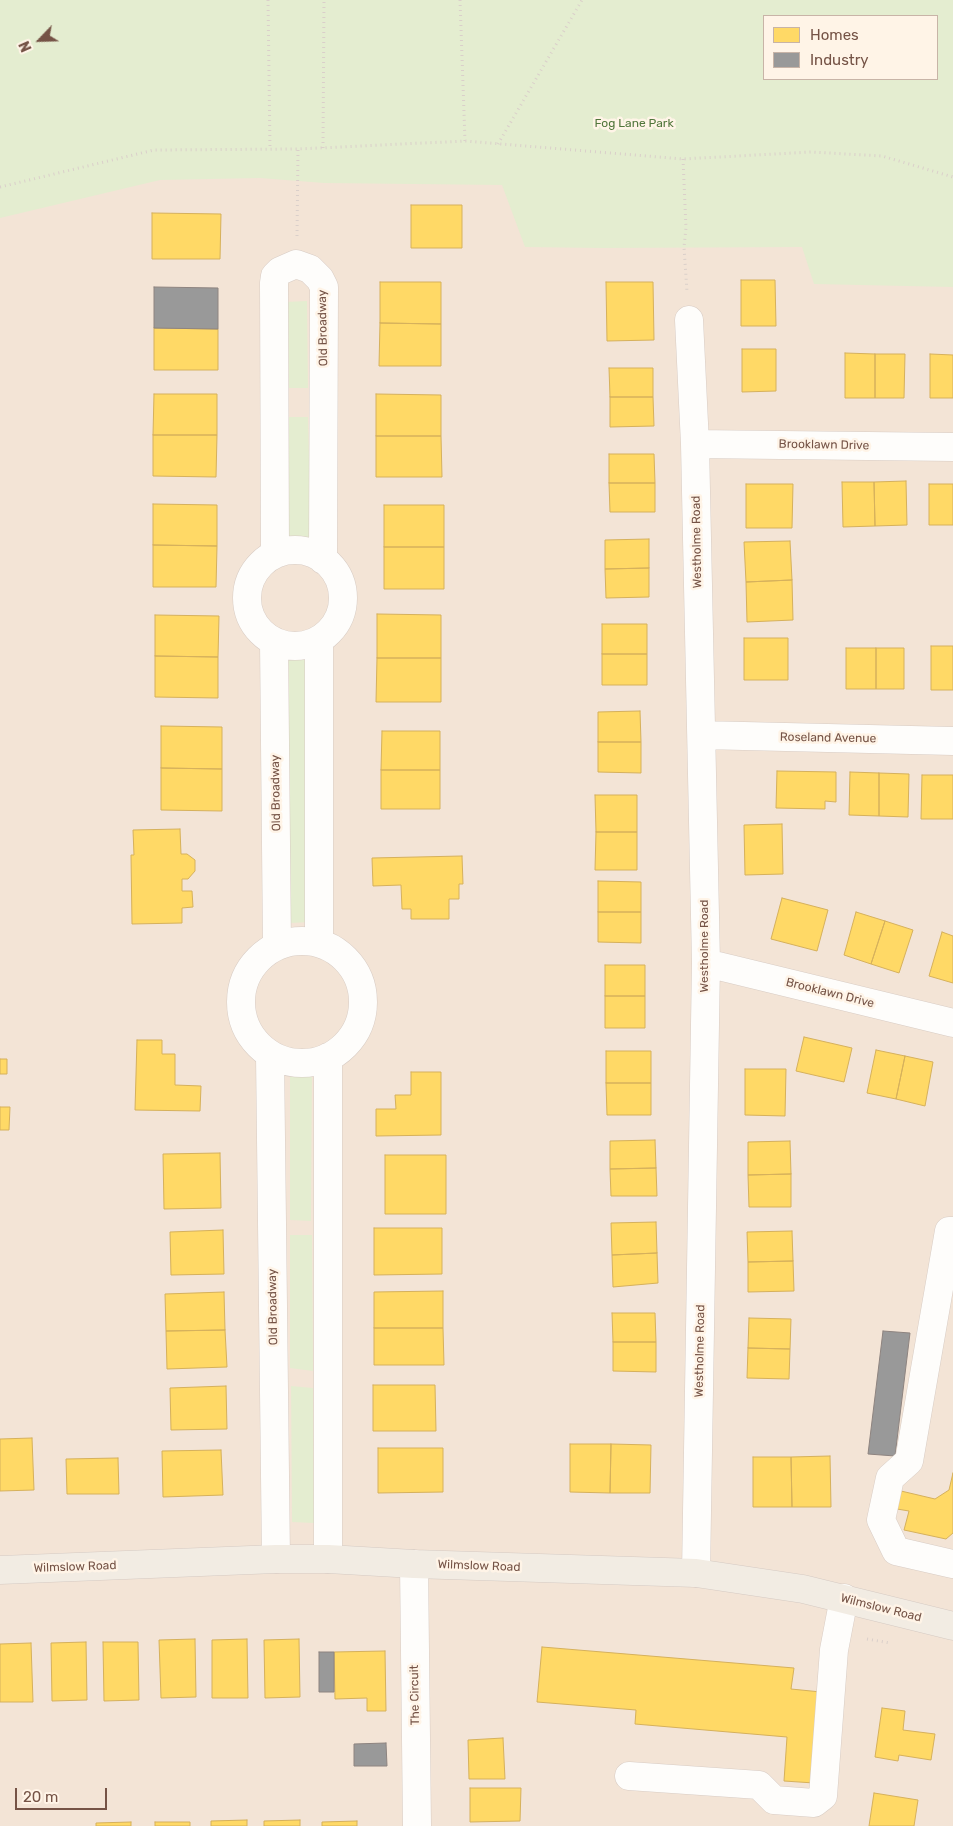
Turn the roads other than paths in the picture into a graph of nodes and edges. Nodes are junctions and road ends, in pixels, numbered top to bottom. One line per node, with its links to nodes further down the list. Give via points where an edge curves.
1 (688, 320): 2 (street, Westholme Road)
2 (695, 444): 3 (street, Brooklawn Drive); 8 (street, Westholme Road)
3 (953, 447)
4 (275, 554): 5 (street, via 300,550); 5 (street, Old Broadway, via 274,283 280,271 296,264 310,269 324,287); 7 (street, via 254,573 248,586 247,600 256,627)
5 (323, 560): 6 (street, via 335,571 342,585 343,601 340,617)
6 (319, 640): 7 (street, via 292,646); 10 (street)
7 (274, 641): 11 (street, Old Broadway)
8 (702, 735): 9 (street, Roseland Avenue); 12 (street, Westholme Road)
9 (953, 741)
10 (319, 943): 11 (street, via 303,940); 15 (street, via 338,952 352,966 361,985 363,1005 359,1025 348,1042)
11 (277, 946): 14 (street, via 255,962 244,980 240,1001 244,1022 254,1040)
12 (706, 963): 13 (street, Brooklawn Drive); 22 (street, Westholme Road)
13 (953, 1023)
14 (270, 1054): 15 (street, via 285,1061 301,1063); 17 (street, Old Broadway)
15 (328, 1058): 18 (street)
16 (953, 1231): 20 (street, via 949,1231 909,1461 890,1478 881,1520 896,1551)
17 (276, 1559): 18 (main road, Wilmslow Road); 21 (main road, Wilmslow Road)
18 (328, 1559): 19 (main road, Wilmslow Road)
19 (414, 1564): 22 (main road, Wilmslow Road); 26 (street, The Circuit)
20 (953, 1564)
21 (0, 1570)
22 (696, 1573): 23 (main road, Wilmslow Road)
23 (844, 1598): 24 (main road, Wilmslow Road); 25 (street, via 834,1650 823,1796 814,1803 774,1800 759,1785)
24 (953, 1626)
25 (629, 1776)
26 (417, 1826)

